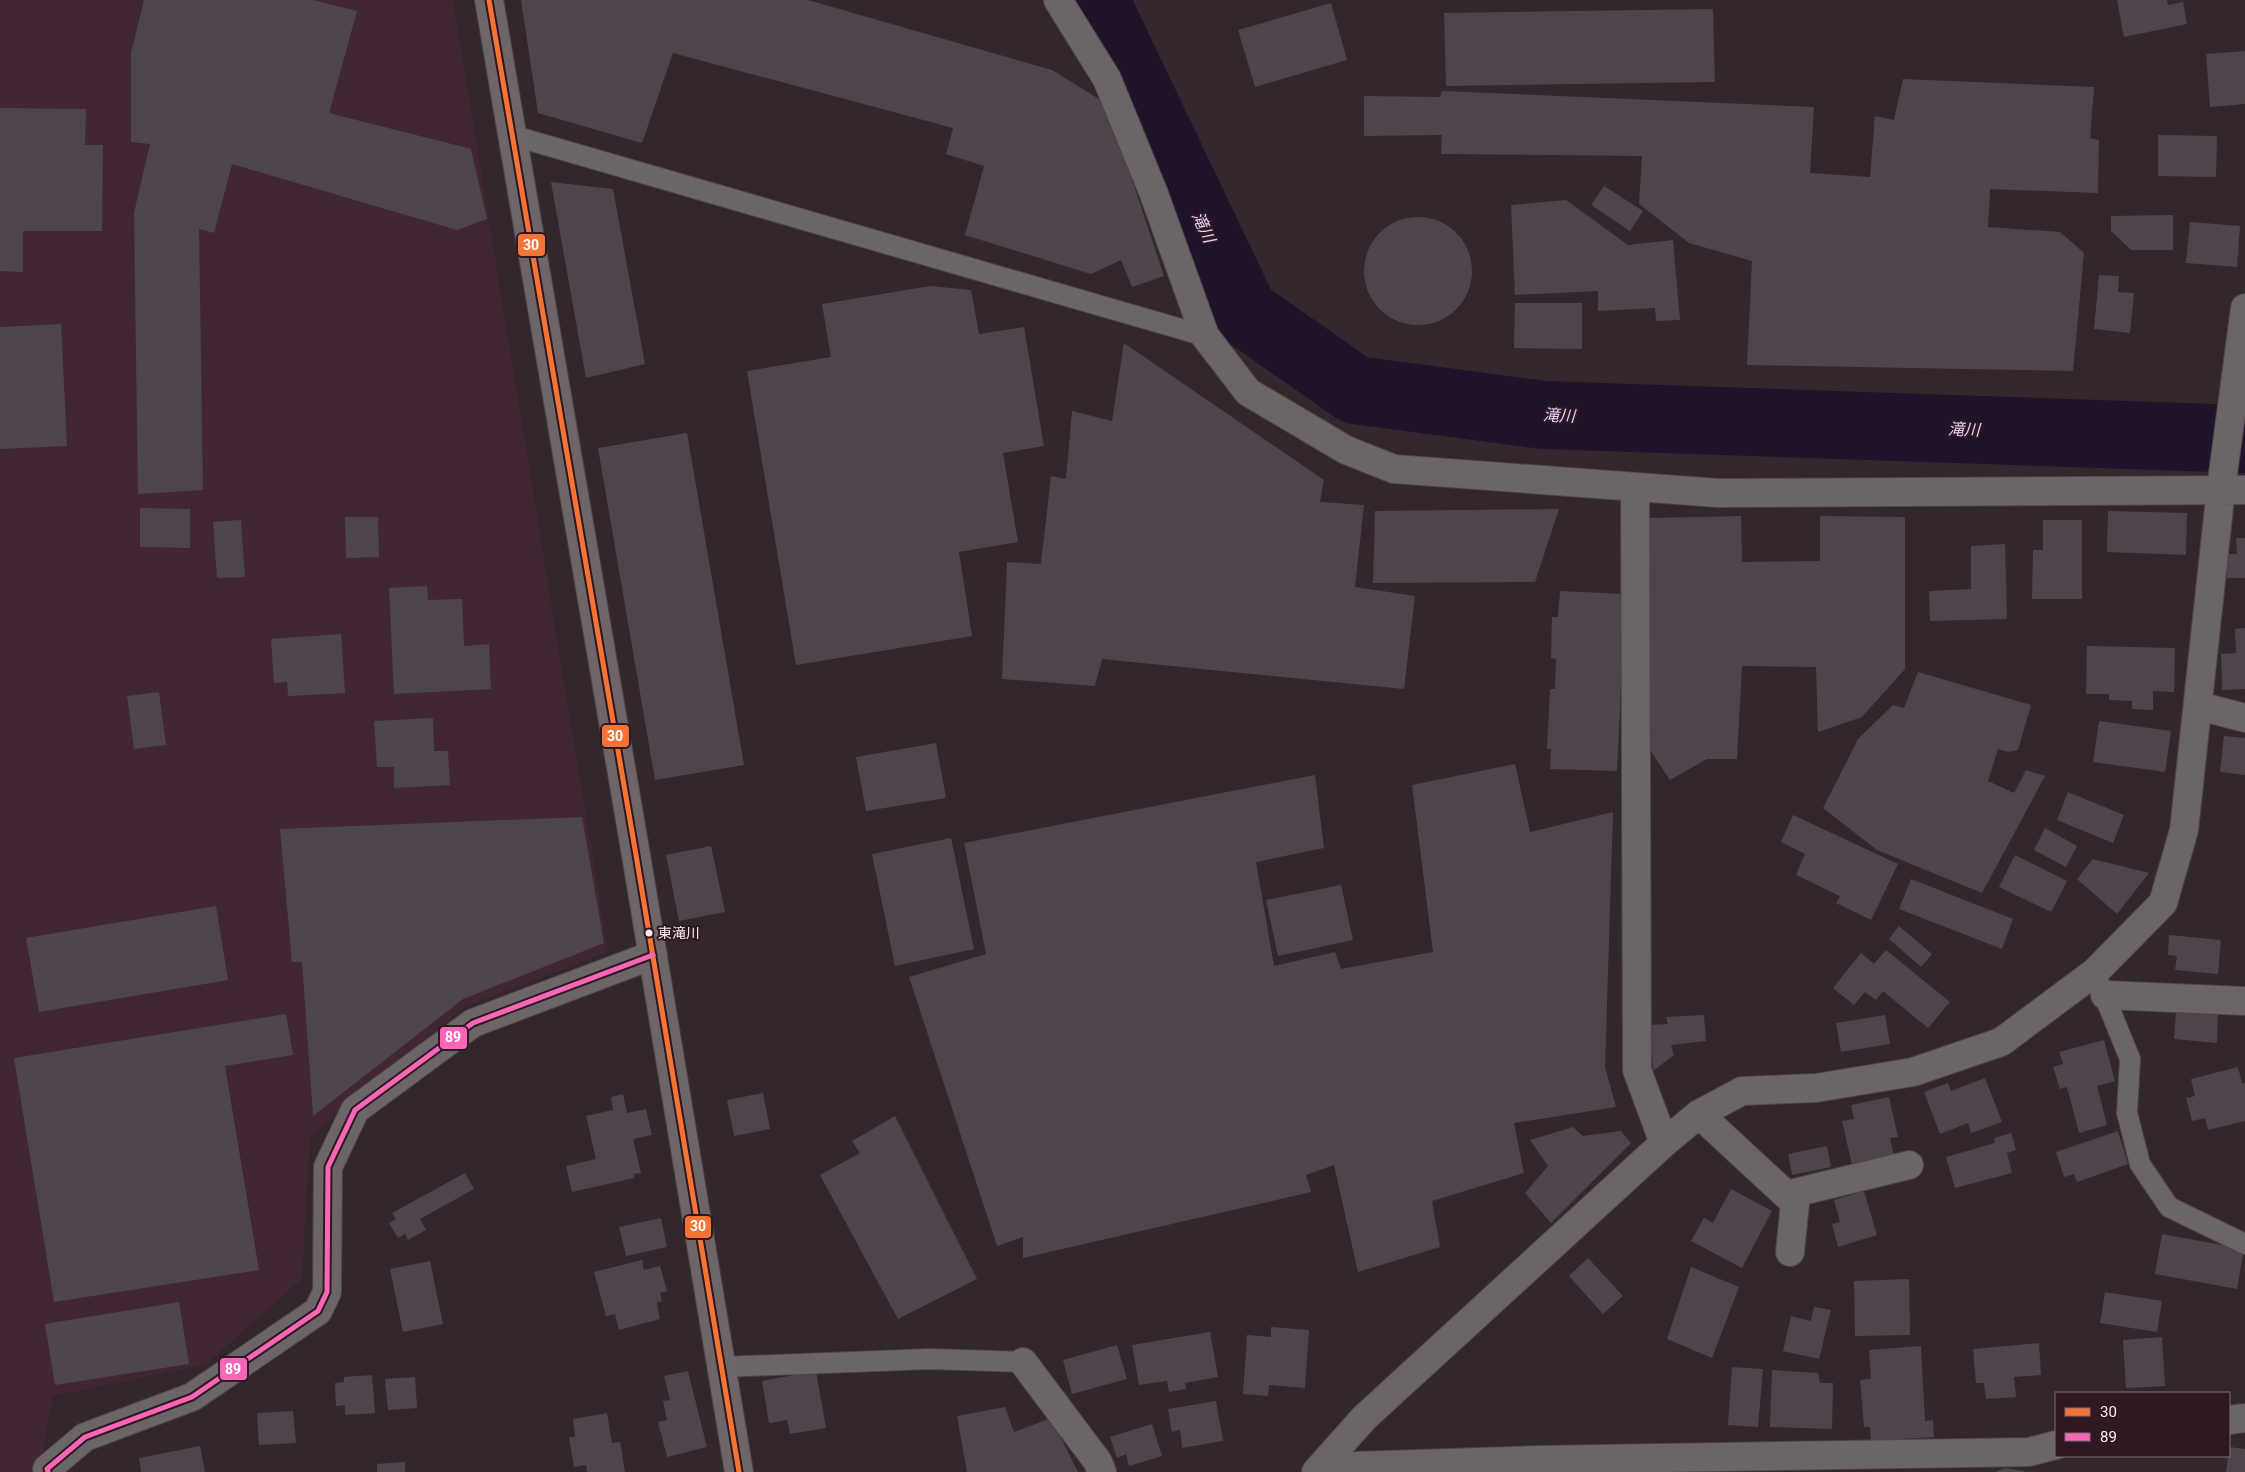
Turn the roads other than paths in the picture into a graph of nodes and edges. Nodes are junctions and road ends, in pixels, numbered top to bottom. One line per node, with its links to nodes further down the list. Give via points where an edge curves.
1 (489, 0): 3 (main road)
2 (1058, 0): 5 (street, via 1107,79 1154,194)
3 (511, 135): 5 (lane); 10 (main road)
4 (2245, 308): 7 (street)
5 (1205, 336): 6 (street, via 1248,392 1346,450 1394,469)
6 (1635, 487): 7 (street, via 1718,493); 14 (street, via 1637,1070)
7 (2233, 489): 8 (street)
8 (2199, 706): 9 (street); 11 (street, via 2184,830 2163,903)
9 (2245, 718)
10 (653, 955): 20 (main road); 25 (street, via 473,1023 355,1110 328,1167 327,1292 318,1311 192,1397 85,1437 47,1469)
11 (2100, 983): 12 (street); 13 (street, via 2001,1042 1913,1072 1816,1088 1742,1091); 17 (lane, via 2130,1060 2127,1113 2140,1164 2169,1208)
12 (2245, 1001)
13 (1699, 1114): 14 (street); 16 (street)
14 (1664, 1143): 24 (street, via 1364,1418)
15 (1909, 1165): 16 (street)
16 (1786, 1195): 18 (street, via 1794,1203)
17 (2245, 1244)
18 (1790, 1252)
19 (1023, 1362): 20 (lane, via 929,1359); 27 (street, via 1098,1462)
20 (721, 1367): 26 (main road)
21 (2245, 1418): 22 (street)
22 (2230, 1420)
23 (2055, 1445): 24 (street, via 2029,1452 1541,1460)
24 (1319, 1470)
25 (48, 1472)
26 (739, 1472)
27 (1102, 1472)

